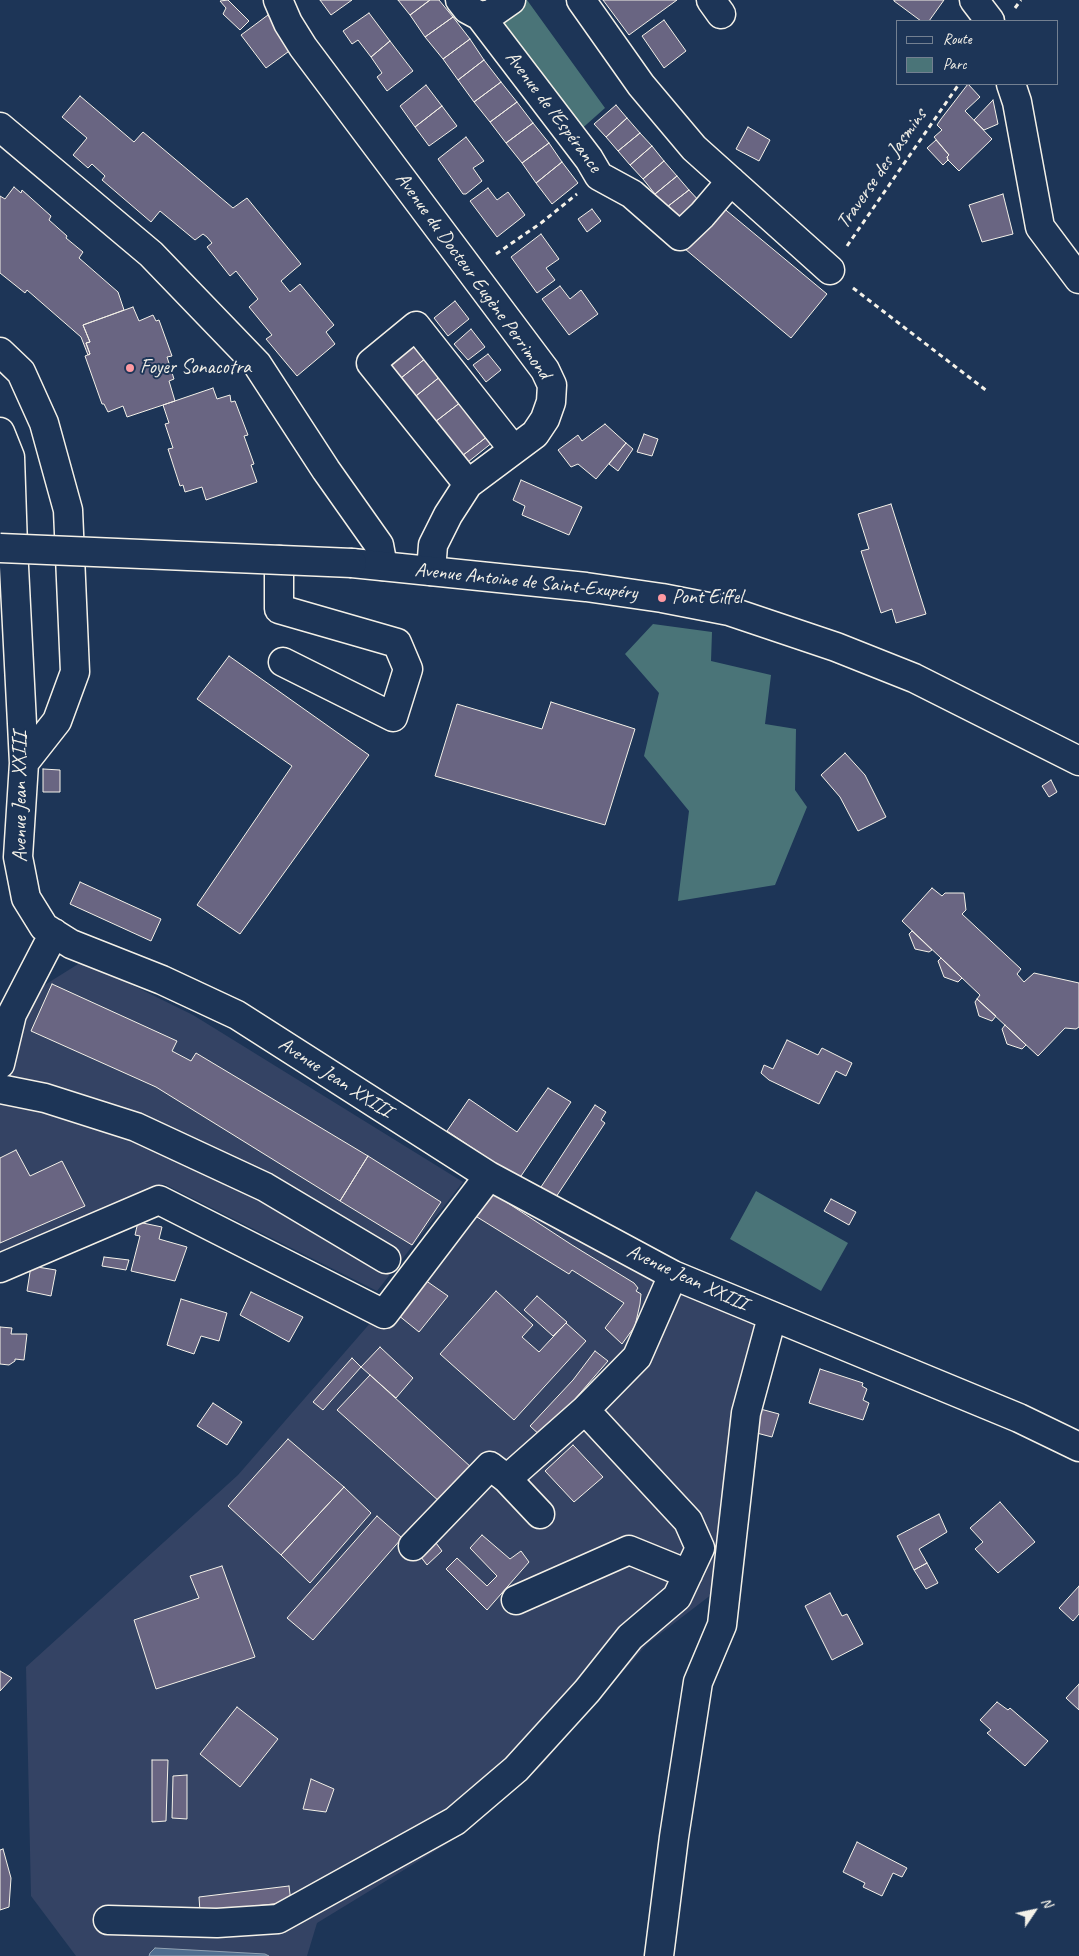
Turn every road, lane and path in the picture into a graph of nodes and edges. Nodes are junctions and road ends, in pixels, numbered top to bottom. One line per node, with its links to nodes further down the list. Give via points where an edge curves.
1 (278, 0): 13 (street, Avenue du Docteur Eugène Perrimond, via 303,46)
2 (511, 0): 5 (street, via 491,14)
3 (581, 0): 11 (street, via 647,92 694,148)
4 (974, 0): 6 (street)
5 (470, 8): 10 (street, Avenue de l'Espérance)
6 (989, 20)
7 (958, 85): 12 (path, Traverse des Jasmins)
8 (1011, 85): 14 (street, via 1040,226)
9 (0, 127): 22 (street, via 150,254 257,364 379,545)
10 (599, 176): 11 (street, Avenue de l'Espérance, via 632,194 680,236); 13 (path, via 541,223)
11 (731, 181): 12 (street)
12 (830, 270): 16 (path)
13 (472, 271): 18 (street, Avenue du Docteur Eugène Perrimond, via 545,370 552,385 552,402 545,419 535,434)
14 (1079, 279)
15 (0, 352): 26 (street, via 22,372 44,423 68,510 75,672 57,721)
16 (987, 391)
17 (0, 432): 26 (street, Avenue Jean XXIII, via 10,457)
18 (513, 449): 19 (street, Avenue du Docteur Eugène Perrimond); 19 (street, via 416,326 371,363)
19 (468, 484): 23 (street, Avenue du Docteur Eugène Perrimond, via 433,545)
20 (0, 548): 21 (street, Avenue Antoine de Saint-Exupéry, bridge)
21 (278, 560): 22 (street, Avenue Antoine de Saint-Exupéry, bridge); 24 (street, via 279,609 397,643 408,669 393,717)
22 (383, 566): 23 (street, Avenue Antoine de Saint-Exupéry)
23 (431, 571): 25 (street, Avenue Antoine de Saint-Exupéry, via 595,588 729,611 836,647 914,678)
24 (283, 662)
25 (1079, 761)
26 (24, 763): 27 (street, Avenue Jean XXIII, via 18,857 26,898 44,927)
27 (54, 933): 28 (street, via 12,1014); 30 (street, Avenue Jean XXIII, via 71,944 162,980 237,1015)
28 (0, 1064)
29 (0, 1089): 31 (street, via 45,1098 136,1127 264,1187)
30 (489, 1176): 32 (street, via 384,1314 159,1200); 33 (street, Avenue Jean XXIII)
31 (386, 1260)
32 (0, 1268)
33 (673, 1275): 34 (street, Avenue Jean XXIII); 35 (street, via 637,1357)
34 (772, 1317): 36 (street, Avenue Jean XXIII, via 1019,1418); 43 (street, via 746,1413 722,1625 698,1682)
35 (585, 1410): 37 (street); 40 (street, via 688,1521 700,1548)
36 (1079, 1447)
37 (507, 1479): 38 (street); 39 (street, via 490,1466)
38 (540, 1514)
39 (413, 1546)
40 (688, 1574): 41 (street, via 629,1550); 42 (street, via 677,1597 630,1636 587,1691 516,1769 455,1821 278,1919 216,1923)
41 (516, 1600)
42 (108, 1920)
43 (660, 1956)

